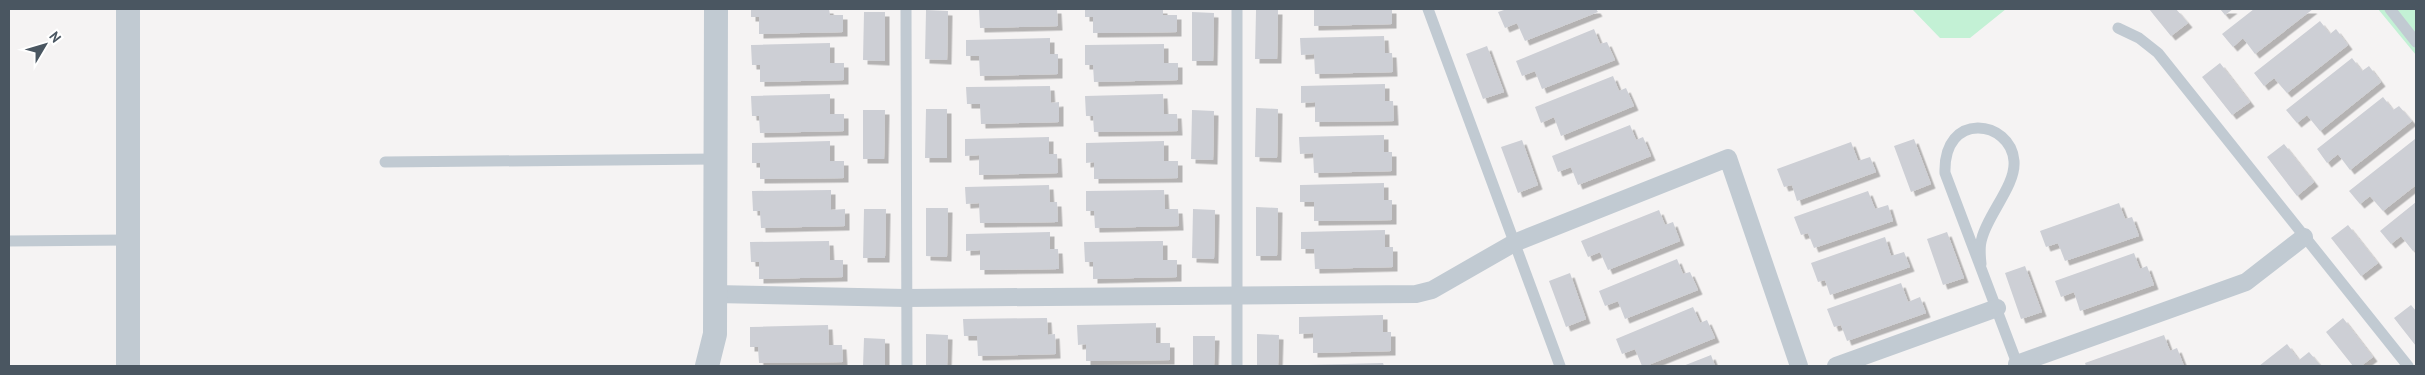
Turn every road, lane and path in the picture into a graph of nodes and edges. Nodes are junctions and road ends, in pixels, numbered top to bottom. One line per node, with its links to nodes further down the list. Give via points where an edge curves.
1 (128, 9): 12 (street)
2 (716, 9): 9 (street)
3 (906, 9): 18 (lane)
4 (1237, 9): 17 (lane)
5 (1428, 9): 14 (lane)
6 (2390, 9): 8 (lane)
7 (2118, 28): 11 (lane, via 2139,38 2158,53)
8 (2416, 42)
9 (715, 160): 10 (lane); 16 (street)
10 (385, 162)
11 (2304, 237): 20 (street, via 2246,282); 28 (lane)
12 (127, 240): 13 (lane); 21 (street)
13 (9, 241)
14 (1514, 243): 17 (street, via 1432,290 1416,294); 25 (lane); 26 (street, via 1728,158)
15 (1981, 264): 15 (lane, via 1945,173 1944,157 1949,143 1958,134 1981,128 2002,137 2011,147 2014,160 2013,172 1982,237); 19 (lane)
16 (715, 294): 18 (street); 22 (street, via 715,334)
17 (1237, 297): 18 (street); 24 (lane)
18 (906, 298): 23 (lane)
19 (1997, 308): 20 (lane); 27 (street)
20 (2018, 365)
21 (128, 366)
22 (707, 366)
23 (906, 366)
24 (1237, 366)
25 (1560, 366)
26 (1799, 366)
27 (1836, 366)
28 (2408, 366)

